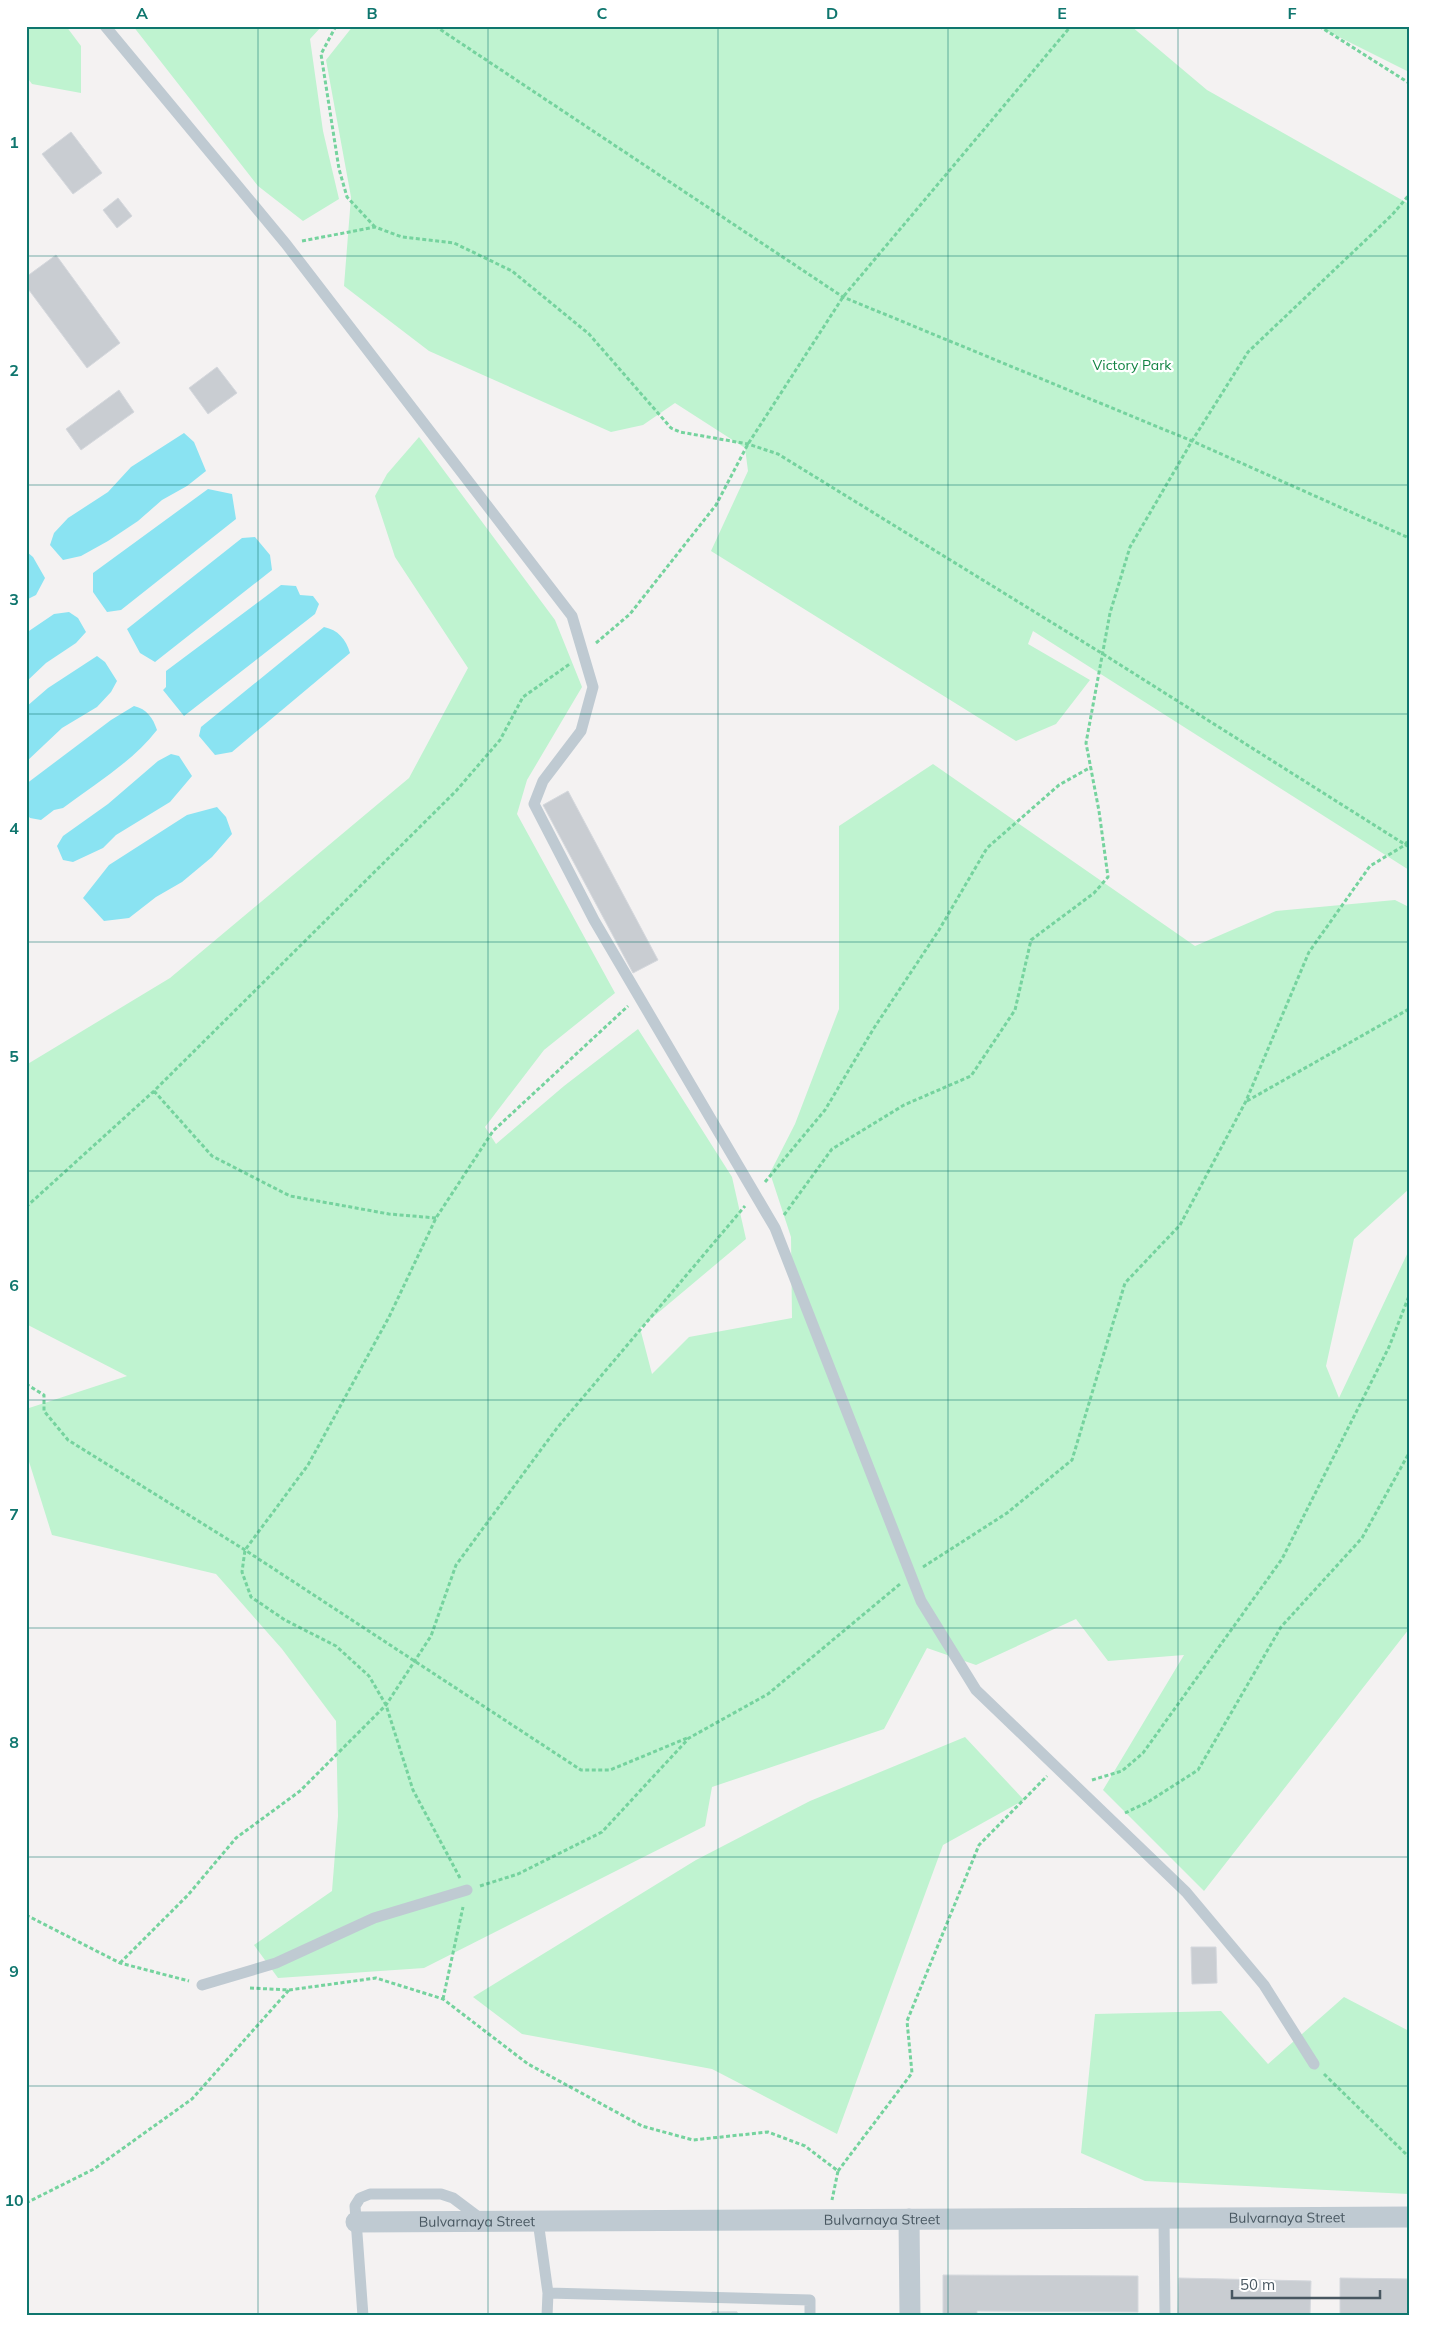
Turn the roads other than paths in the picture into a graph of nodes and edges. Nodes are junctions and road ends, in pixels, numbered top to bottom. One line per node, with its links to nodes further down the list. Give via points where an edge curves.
1 (105, 26): 4 (lane, via 286,244 572,616 592,687 581,731 543,781 534,804 594,920 775,1228 921,1601 976,1690 1186,1892 1264,1985)
2 (467, 1890): 3 (lane, via 374,1918 276,1963)
3 (202, 1985)
4 (1314, 2064)
5 (1409, 2217): 6 (street, Bulvarnaya Street)
6 (1164, 2218): 7 (street, Bulvarnaya Street); 15 (lane)
7 (909, 2219): 8 (street, Bulvarnaya Street); 14 (street)
8 (538, 2221): 9 (street, Bulvarnaya Street); 10 (lane)
9 (356, 2222): 11 (lane)
10 (548, 2293): 12 (lane); 13 (lane, via 810,2300)
11 (363, 2316)
12 (548, 2316)
13 (810, 2316)
14 (910, 2316)
15 (1165, 2316)

